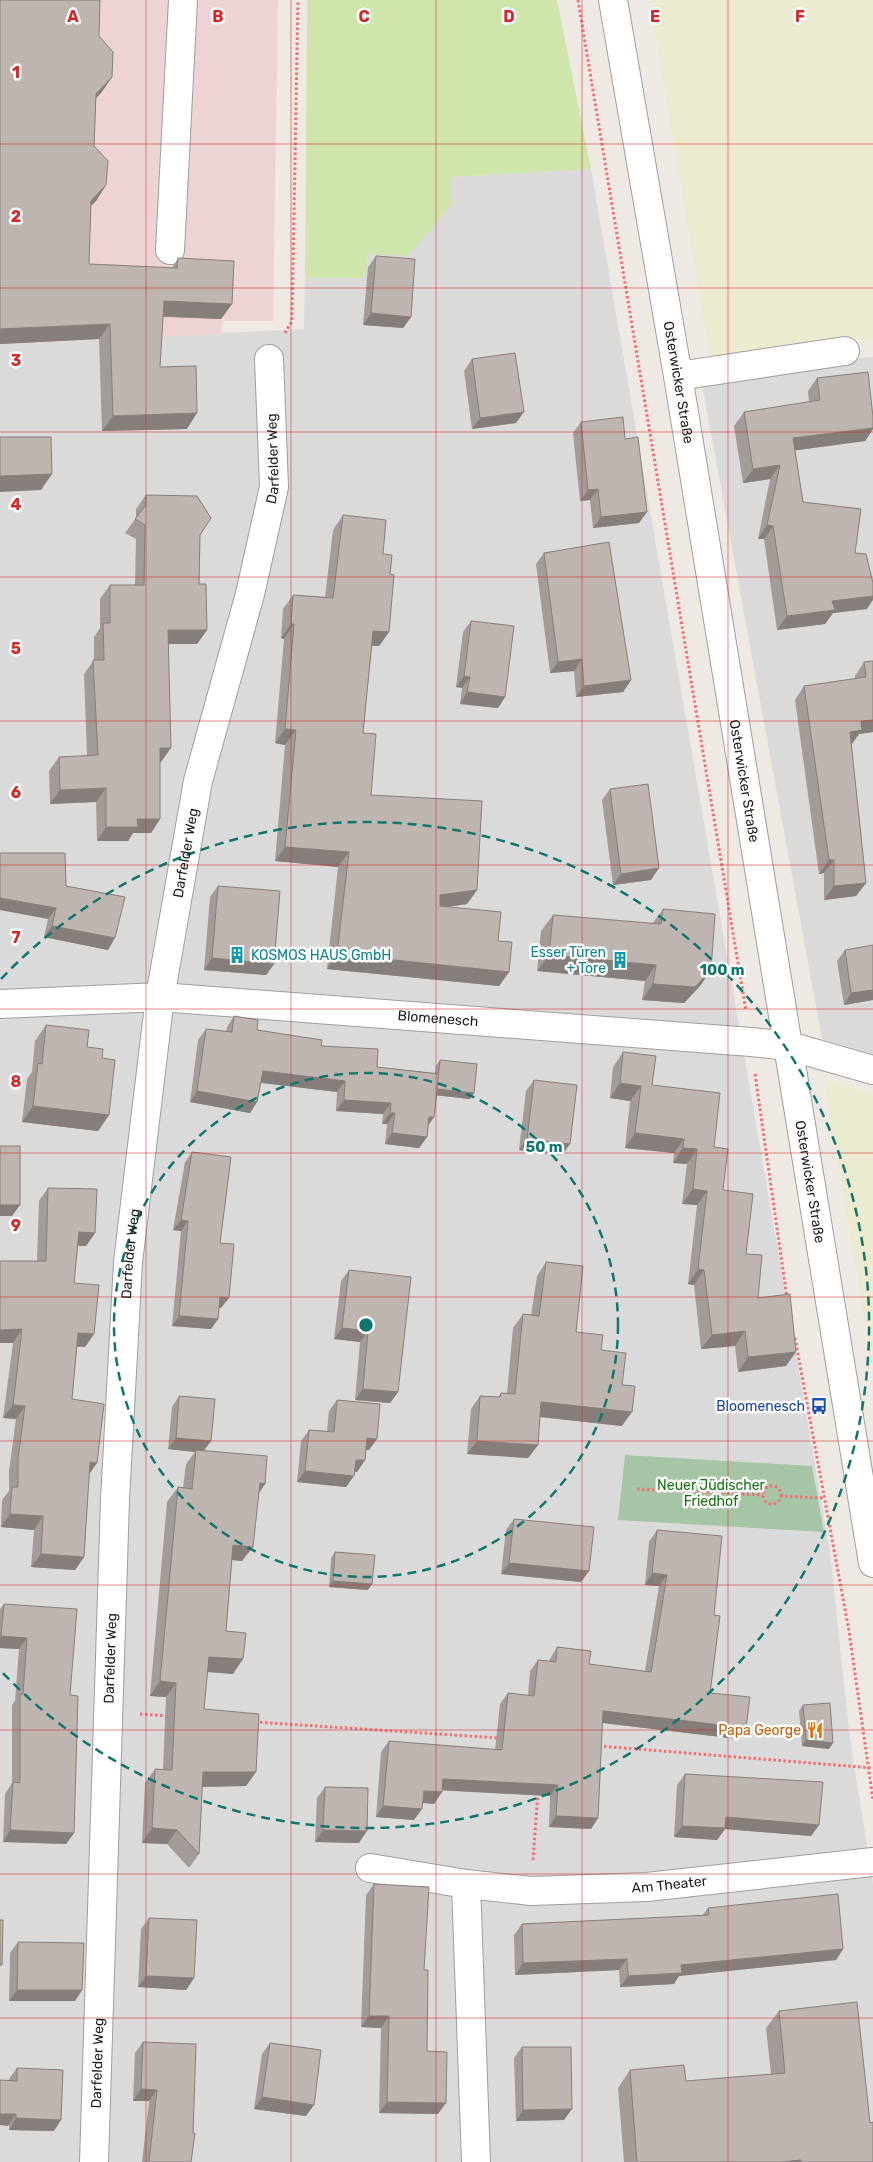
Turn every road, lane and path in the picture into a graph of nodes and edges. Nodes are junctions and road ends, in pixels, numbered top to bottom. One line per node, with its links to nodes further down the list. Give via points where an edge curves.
1 (183, 0): 5 (street)
2 (298, 0): 7 (path, via 292,321)
3 (578, 0): 11 (path)
4 (613, 0): 8 (street, Osterwicker Straße)
5 (170, 250)
6 (845, 351): 8 (street)
7 (269, 360): 9 (street, Darfelder Weg, via 274,487 250,594 198,781)
8 (678, 376): 12 (street, Osterwicker Straße)
9 (160, 997): 10 (street, Blomenesch); 11 (street, Blomenesch); 21 (street, Darfelder Weg, via 128,1262 115,1500)
10 (0, 1004)
11 (751, 1042): 12 (street, Blomenesch); 14 (path)
12 (788, 1046): 13 (street, Blomenesch); 20 (street, Osterwicker Straße)
13 (873, 1070)
14 (788, 1300)
15 (794, 1337): 19 (path)
16 (637, 1489): 17 (path)
17 (763, 1495): 18 (path, via 765,1490 773,1487); 18 (path, via 770,1504 778,1502)
18 (780, 1496): 19 (path)
19 (824, 1498): 26 (path, via 849,1631)
20 (873, 1563)
21 (109, 1712): 22 (path); 34 (street, Darfelder Weg)
22 (178, 1716)
23 (247, 1721): 24 (path)
24 (502, 1739)
25 (591, 1745): 26 (path)
26 (868, 1768): 27 (path); 29 (path)
27 (873, 1768)
28 (538, 1788): 33 (path)
29 (873, 1800)
30 (873, 1862): 33 (street, Am Theater, via 647,1886)
31 (370, 1868): 32 (street, Am Theater)
32 (466, 1884): 33 (street, Am Theater); 35 (street)
33 (531, 1891)
34 (94, 2162)
35 (476, 2162)

